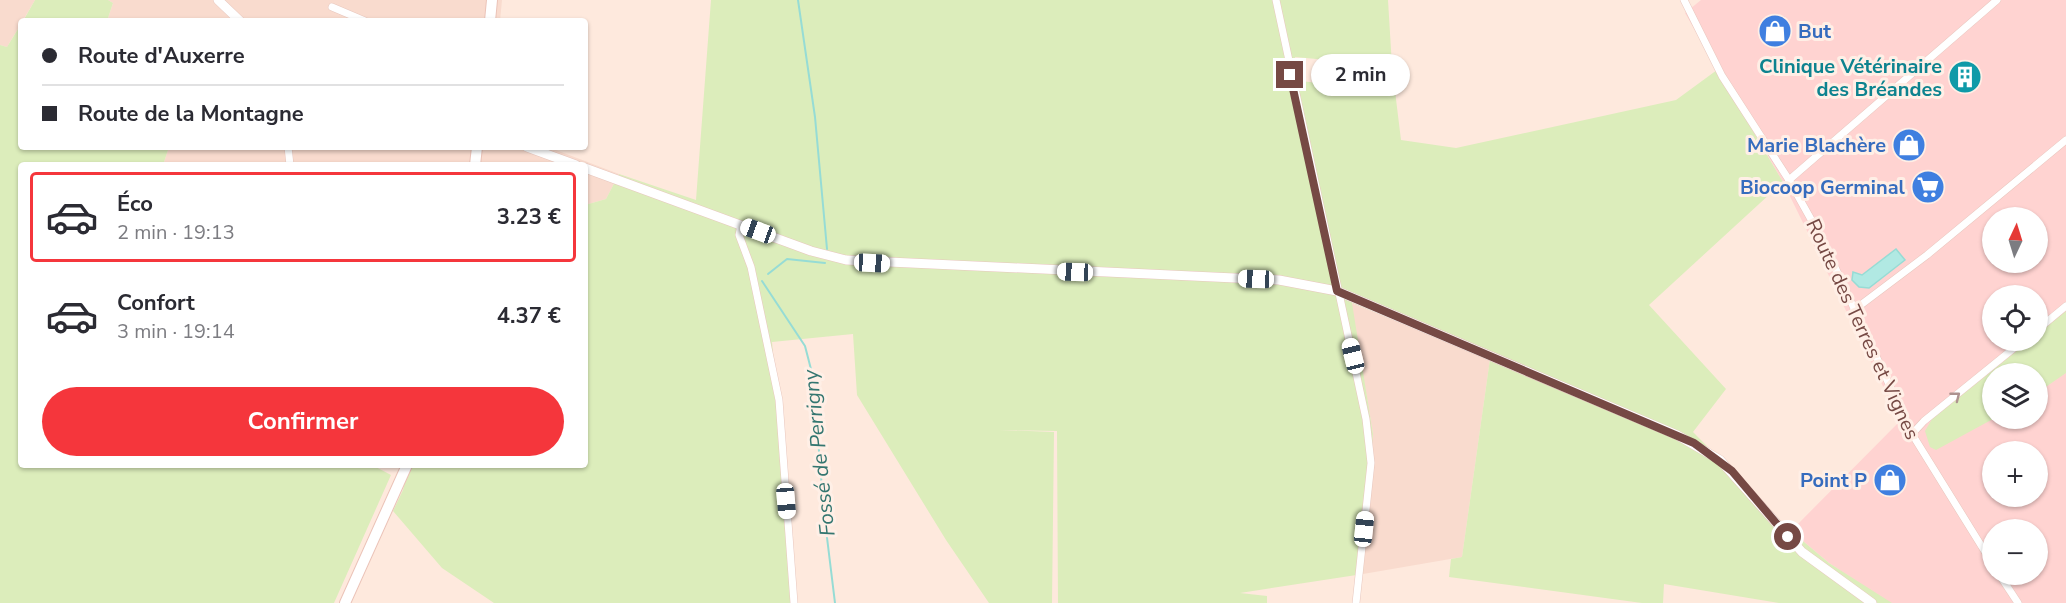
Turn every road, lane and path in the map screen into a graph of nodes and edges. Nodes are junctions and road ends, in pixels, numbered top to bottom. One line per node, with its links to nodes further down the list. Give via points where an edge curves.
1 (218, 0): 7 (street)
2 (492, 0): 9 (main road)
3 (1276, 0): 16 (street)
4 (1684, 0): 14 (street, Route des Terres et Vignes, via 1722,76)
5 (1997, 0): 14 (street)
6 (332, 7): 8 (street)
7 (237, 18)
8 (358, 18)
9 (490, 18)
10 (2066, 140): 18 (street)
11 (534, 150): 12 (street)
12 (568, 162)
13 (588, 169): 15 (street)
14 (1789, 180): 18 (street, Route des Terres et Vignes, via 1822,239)
15 (741, 225): 16 (street, via 819,254 858,262 1279,280); 26 (street, via 739,235 751,267 780,400)
16 (1337, 291): 27 (street, via 1358,376 1371,464); 28 (street, via 1709,452 1732,471 1802,552)
17 (2066, 306): 19 (street)
18 (1854, 310): 21 (street, Route des Terres et Vignes)
19 (2048, 321)
20 (2011, 351): 21 (street, one-way to 20)
21 (1912, 434): 23 (street, Route des Terres et Vignes)
22 (406, 468): 25 (main road)
23 (1982, 547)
24 (2007, 585): 29 (street)
25 (345, 603)
26 (794, 603)
27 (1356, 603)
28 (1872, 603)
29 (2018, 603)

